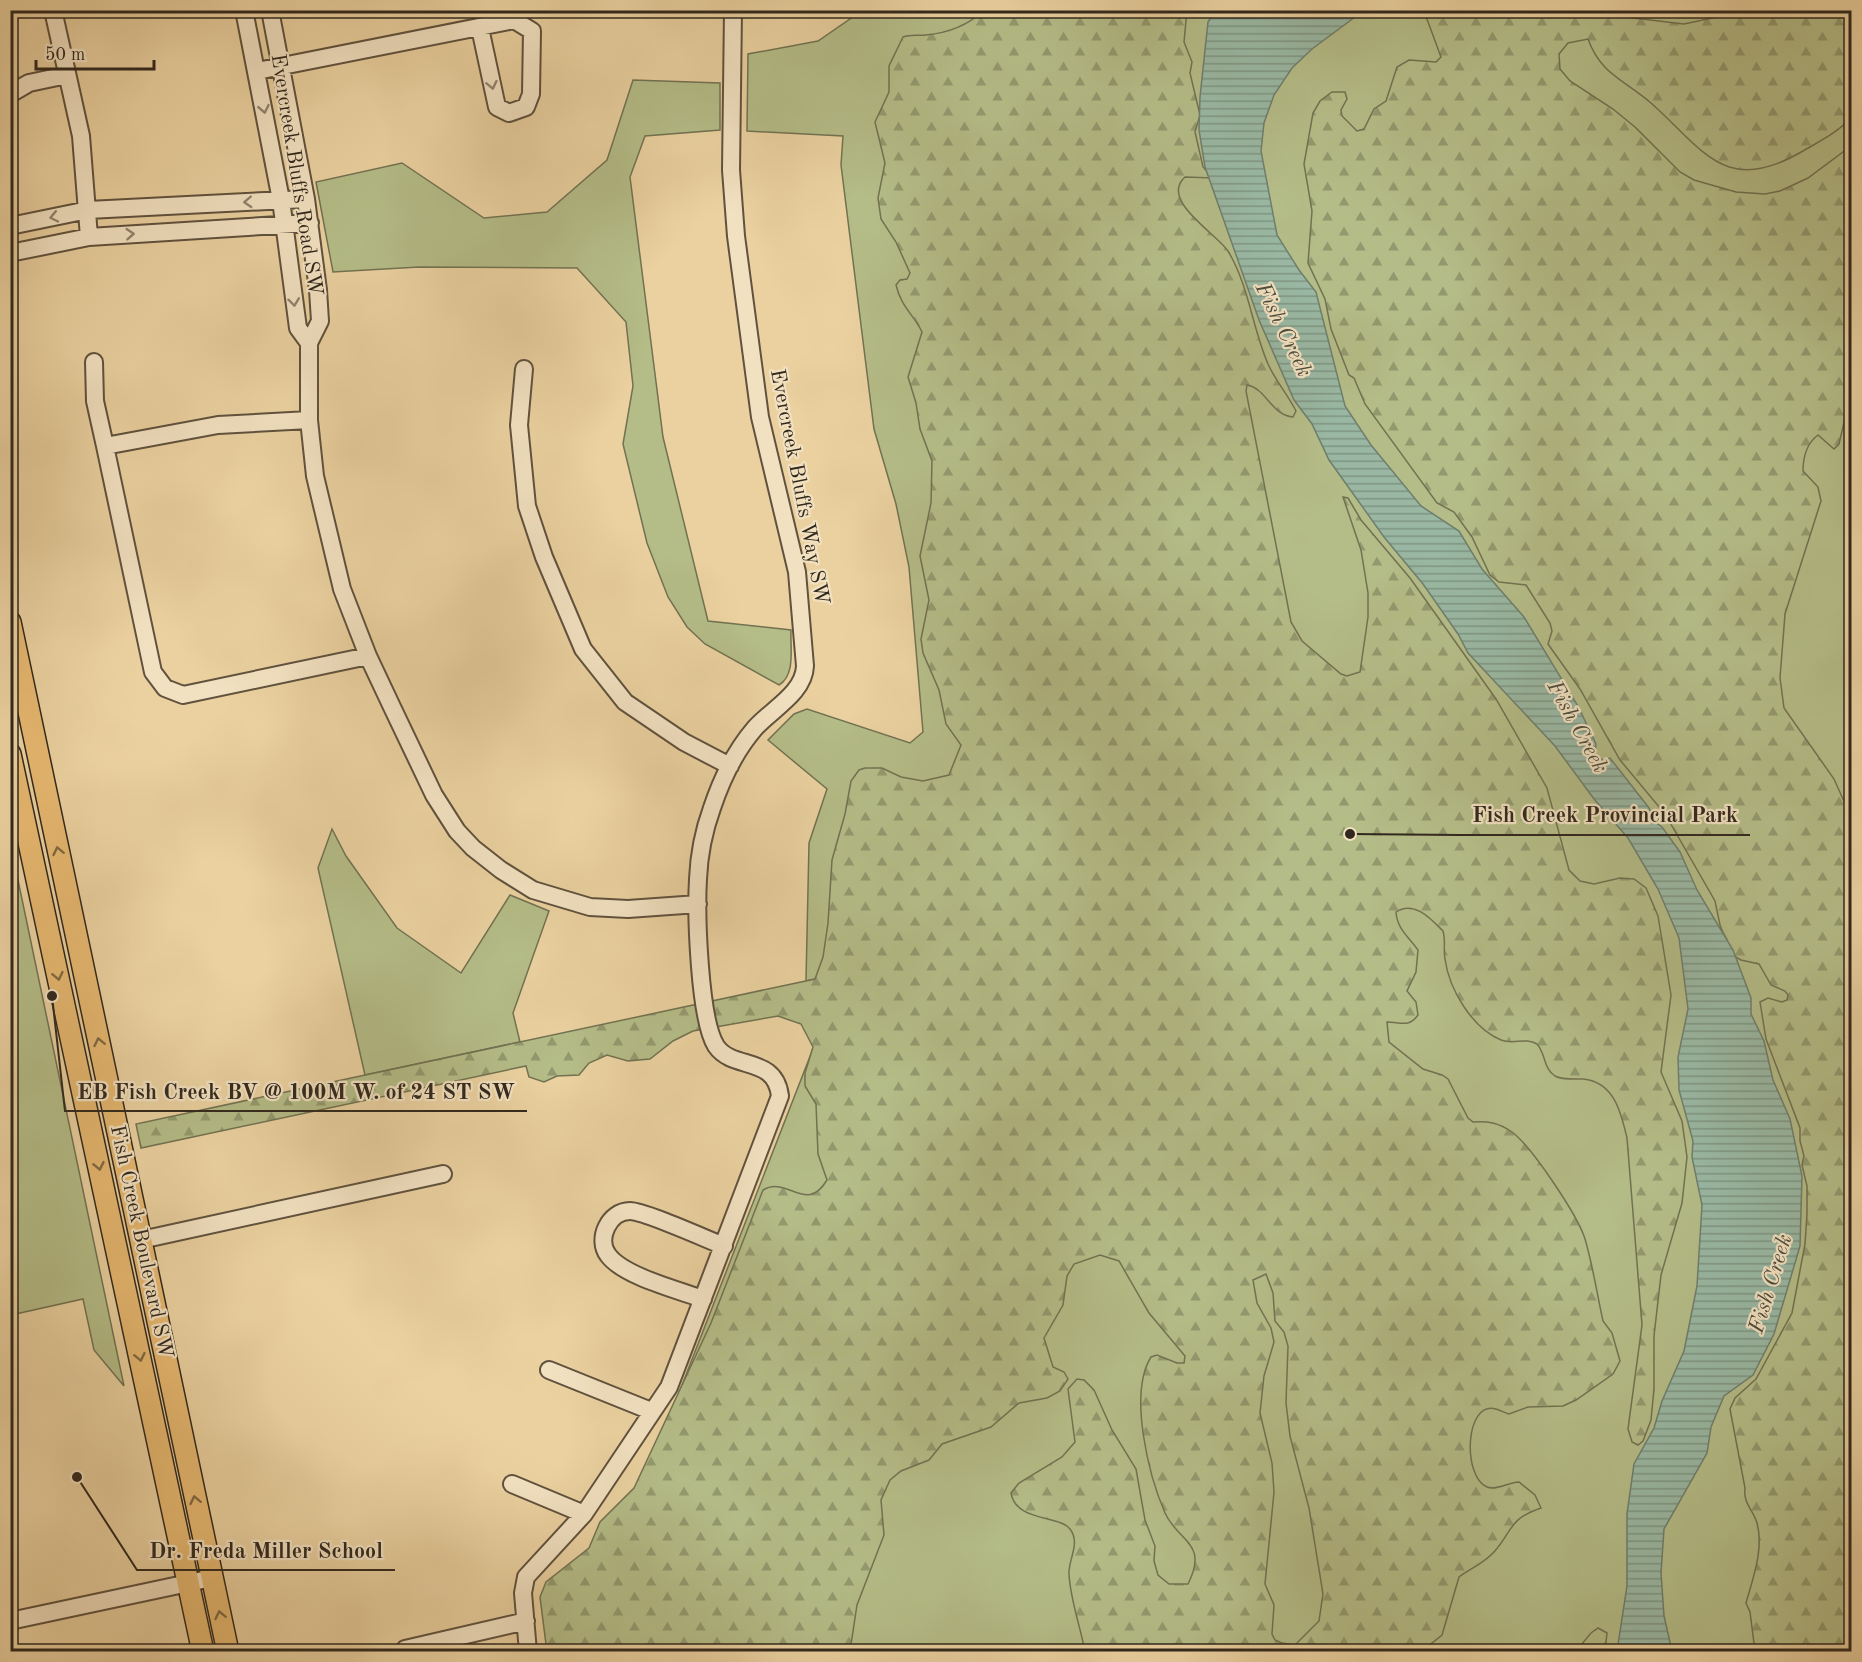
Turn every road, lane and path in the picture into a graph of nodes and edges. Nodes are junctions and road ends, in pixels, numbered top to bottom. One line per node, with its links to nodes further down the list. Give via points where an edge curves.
1 (53, 10): 8 (street)
2 (244, 10): 7 (street, Evercreek Bluffs Road SW)
3 (270, 10): 6 (street, Evercreek Bluffs Road SW)
4 (733, 10): 26 (street, Evercreek Bluffs Way SW, via 731,170 736,236 760,417 796,572 805,666 797,689 754,729)
5 (480, 27): 5 (street, one-way to 5, via 497,107 509,113 526,107 531,94 532,32 514,20); 6 (street)
6 (282, 66): 7 (street); 10 (street, Evercreek Bluffs Road SW)
7 (257, 71): 11 (street, Evercreek Bluffs Road SW, one-way to 11)
8 (67, 75): 9 (street, via 29,83); 12 (street, via 81,136)
9 (10, 94)
10 (306, 199): 11 (street); 13 (street, Evercreek Bluffs Road SW)
11 (281, 200): 12 (street, one-way to 12); 14 (street, Evercreek Bluffs Road SW)
12 (87, 210): 15 (street, one-way to 15); 16 (street)
13 (310, 223): 14 (street); 18 (street, Evercreek Bluffs Road SW, via 320,321)
14 (284, 224): 16 (street, one-way to 14); 18 (street, Evercreek Bluffs Road SW, one-way to 18, via 298,328)
15 (10, 226)
16 (89, 237): 17 (street)
17 (10, 253)
18 (309, 343): 21 (street, Evercreek Bluffs Road SW)
19 (94, 362): 22 (street, via 95,401)
20 (524, 369): 26 (street, via 519,425 527,506 583,649 625,702 684,742)
21 (309, 420): 22 (street, via 218,425); 24 (street, Evercreek Bluffs Road SW, via 324,519 342,589)
22 (105, 446): 24 (street, via 153,672 165,688 191,694)
23 (10, 622): 28 (main road, Fish Creek Boulevard SW, one-way to 23)
24 (368, 656): 27 (street, Evercreek Bluffs Road SW, via 434,795 473,848 501,870 533,890 590,907 628,909)
25 (10, 754): 29 (main road, Fish Creek Boulevard SW)
26 (730, 766): 27 (street, Evercreek Bluffs Way SW, via 702,842)
27 (698, 904): 32 (street, Evercreek Bluffs Way SW, via 705,1012 716,1045 725,1054 768,1072 777,1082 780,1096)
28 (74, 926): 29 (street); 31 (main road, Fish Creek Boulevard SW, one-way to 28)
29 (49, 932): 39 (main road, Fish Creek Boulevard SW, one-way to 39)
30 (443, 1174): 31 (street)
31 (141, 1240): 38 (main road, Fish Creek Boulevard SW, one-way to 31)
32 (724, 1246): 33 (street, Evercreek Bluffs Way SW); 33 (street, via 636,1212 621,1213 606,1226 603,1244 620,1266)
33 (703, 1299): 35 (street, Evercreek Bluffs Way SW, via 669,1386)
34 (549, 1370): 35 (street)
35 (651, 1412): 37 (street, Evercreek Bluffs Way SW)
36 (512, 1484): 37 (street)
37 (584, 1514): 41 (street, Evercreek Bluffs Way SW, via 526,1577)
38 (212, 1578): 39 (street); 44 (main road, Fish Creek Boulevard SW, one-way to 38)
39 (188, 1583): 40 (street); 43 (main road, Fish Creek Boulevard SW)
40 (10, 1621)
41 (526, 1621): 42 (street); 45 (street, Evercreek Bluffs Way SW)
42 (405, 1649)
43 (203, 1652)
44 (228, 1652)
45 (528, 1652)

